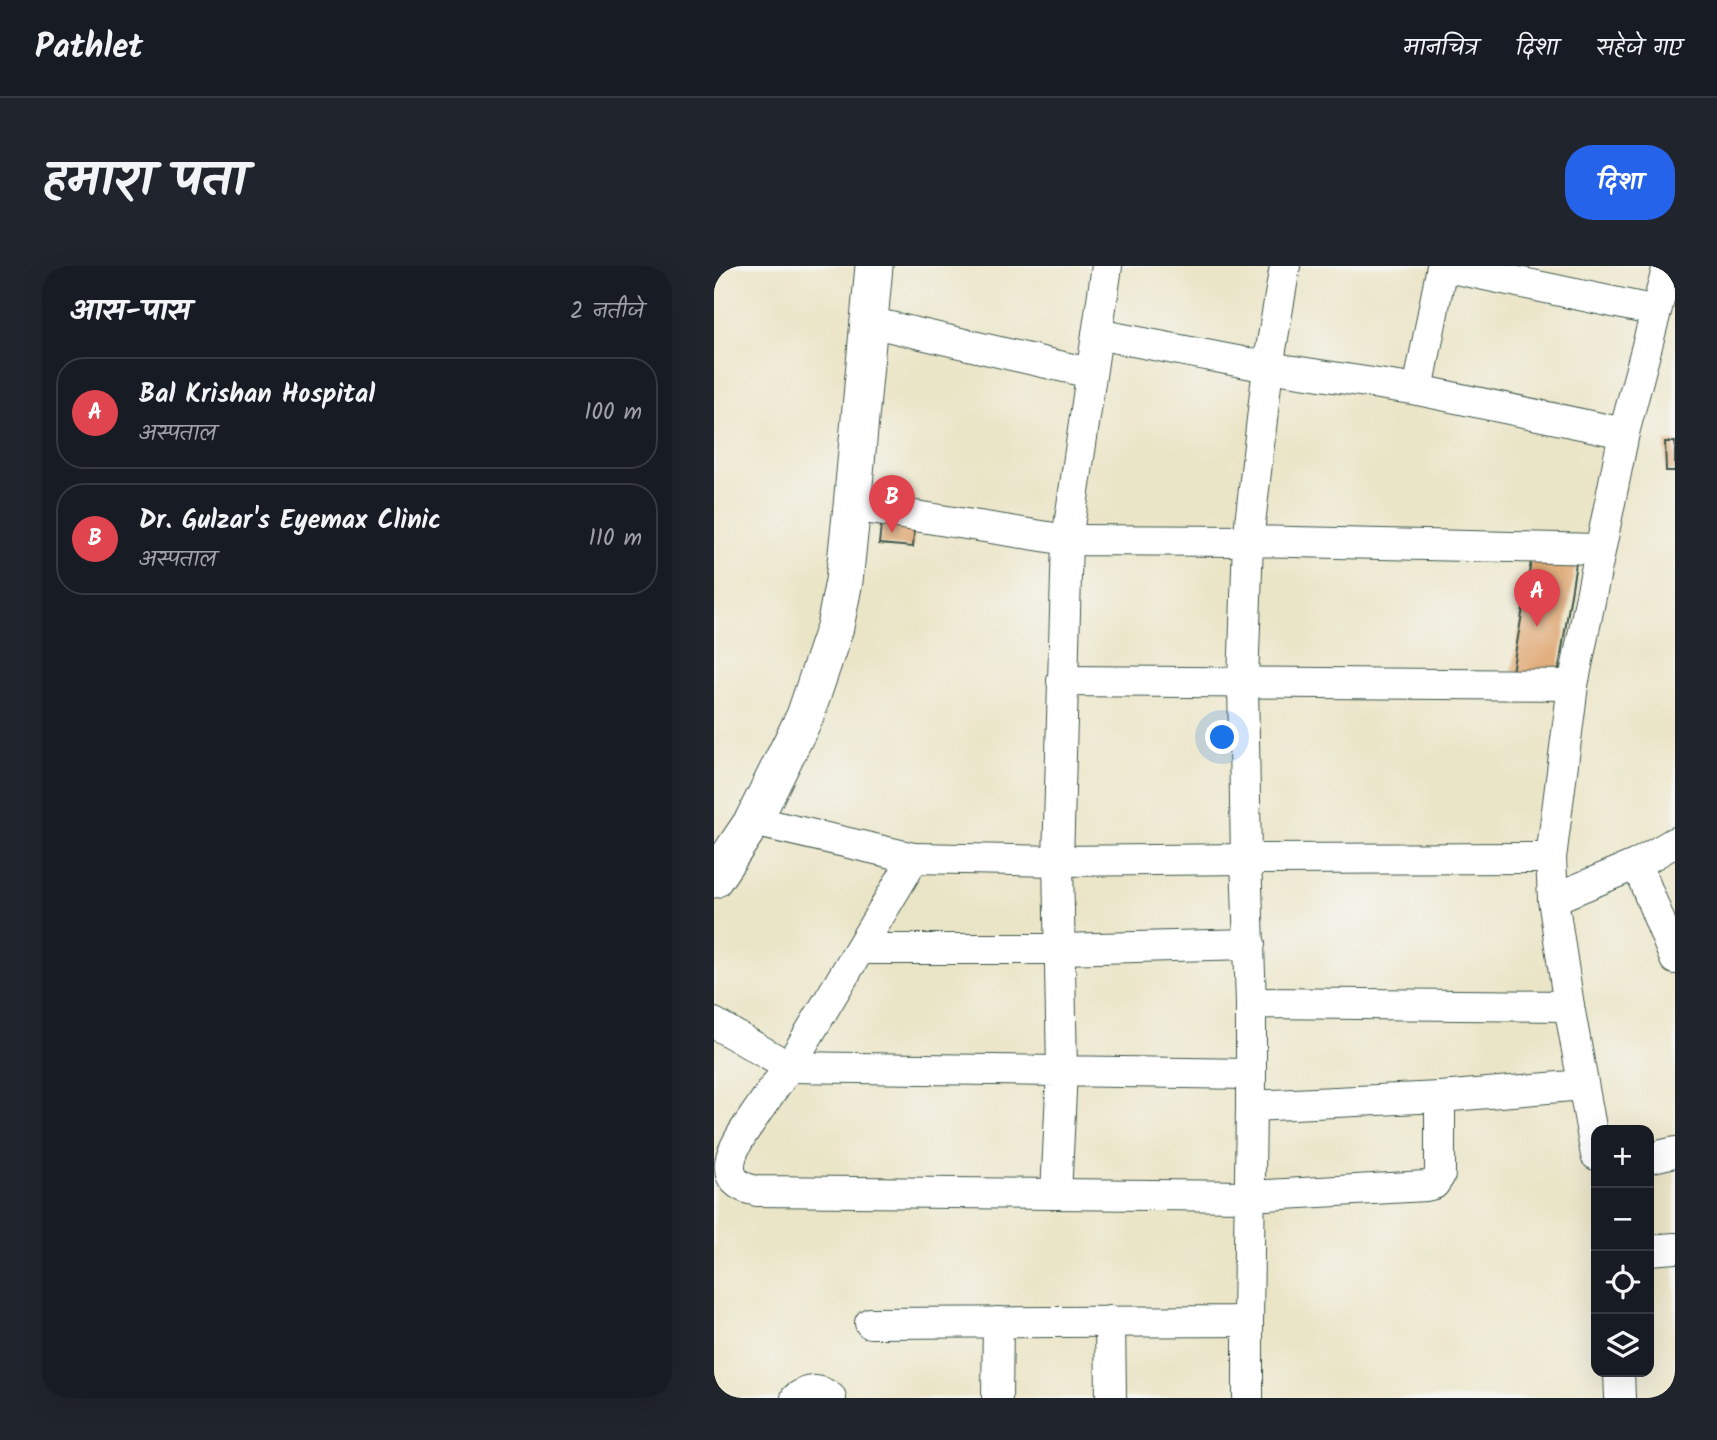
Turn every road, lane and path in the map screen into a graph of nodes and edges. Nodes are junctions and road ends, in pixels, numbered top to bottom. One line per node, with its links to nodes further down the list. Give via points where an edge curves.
1 (874, 266): 6 (main road)
2 (1107, 266): 7 (street)
3 (1285, 266): 8 (street)
4 (1668, 266): 5 (street)
5 (1656, 311): 10 (street, via 1442,266); 11 (street)
6 (869, 322): 9 (street); 12 (main road)
7 (1097, 334): 8 (street); 9 (street)
8 (1268, 367): 10 (street); 14 (street)
9 (1090, 373): 13 (street)
10 (1418, 390): 11 (street)
11 (1624, 433): 15 (street)
12 (852, 506): 13 (street); 19 (main road, via 844,581 831,640 805,716)
13 (1067, 540): 14 (street); 16 (street)
14 (1248, 541): 15 (street); 17 (street)
15 (1601, 549): 18 (street)
16 (1062, 681): 17 (street); 24 (street)
17 (1243, 681): 18 (street); 23 (street)
18 (1573, 685): 22 (street)
19 (753, 821): 21 (street); 26 (main road)
20 (1675, 842): 25 (street)
21 (914, 858): 24 (street); 29 (street)
22 (1551, 858): 23 (street); 27 (street)
23 (1246, 859): 24 (street); 28 (street)
24 (1058, 861): 30 (street)
25 (1637, 864): 27 (street); 31 (street)
26 (714, 879)
27 (1553, 899): 33 (street)
28 (1250, 944): 30 (street); 32 (street)
29 (860, 949): 30 (street); 35 (street)
30 (1060, 949): 36 (street)
31 (1675, 959)
32 (1251, 1003): 33 (street); 37 (street)
33 (1569, 1006): 38 (street)
34 (714, 1023): 35 (street)
35 (789, 1067): 36 (street); 44 (street, via 726,1157 726,1177 738,1188)
36 (1062, 1071): 37 (street); 44 (street)
37 (1250, 1074): 40 (street)
38 (1583, 1085): 39 (street); 41 (street)
39 (1440, 1097): 40 (street); 45 (street, via 1441,1165 1434,1184)
40 (1251, 1107): 45 (street)
41 (1591, 1128)
42 (1675, 1152): 43 (street)
43 (1654, 1157)
44 (1056, 1194): 45 (street)
45 (1248, 1196): 49 (street)
46 (1675, 1248): 47 (street)
47 (1654, 1250)
48 (1110, 1321): 49 (street); 50 (street); 56 (street)
49 (1248, 1321): 57 (street)
50 (998, 1322): 51 (street); 55 (street)
51 (870, 1323)
52 (1619, 1377): 58 (street)
53 (796, 1398): 54 (street, via 808,1390)
54 (831, 1398)
55 (998, 1398)
56 (1111, 1398)
57 (1248, 1398)
58 (1620, 1398)

